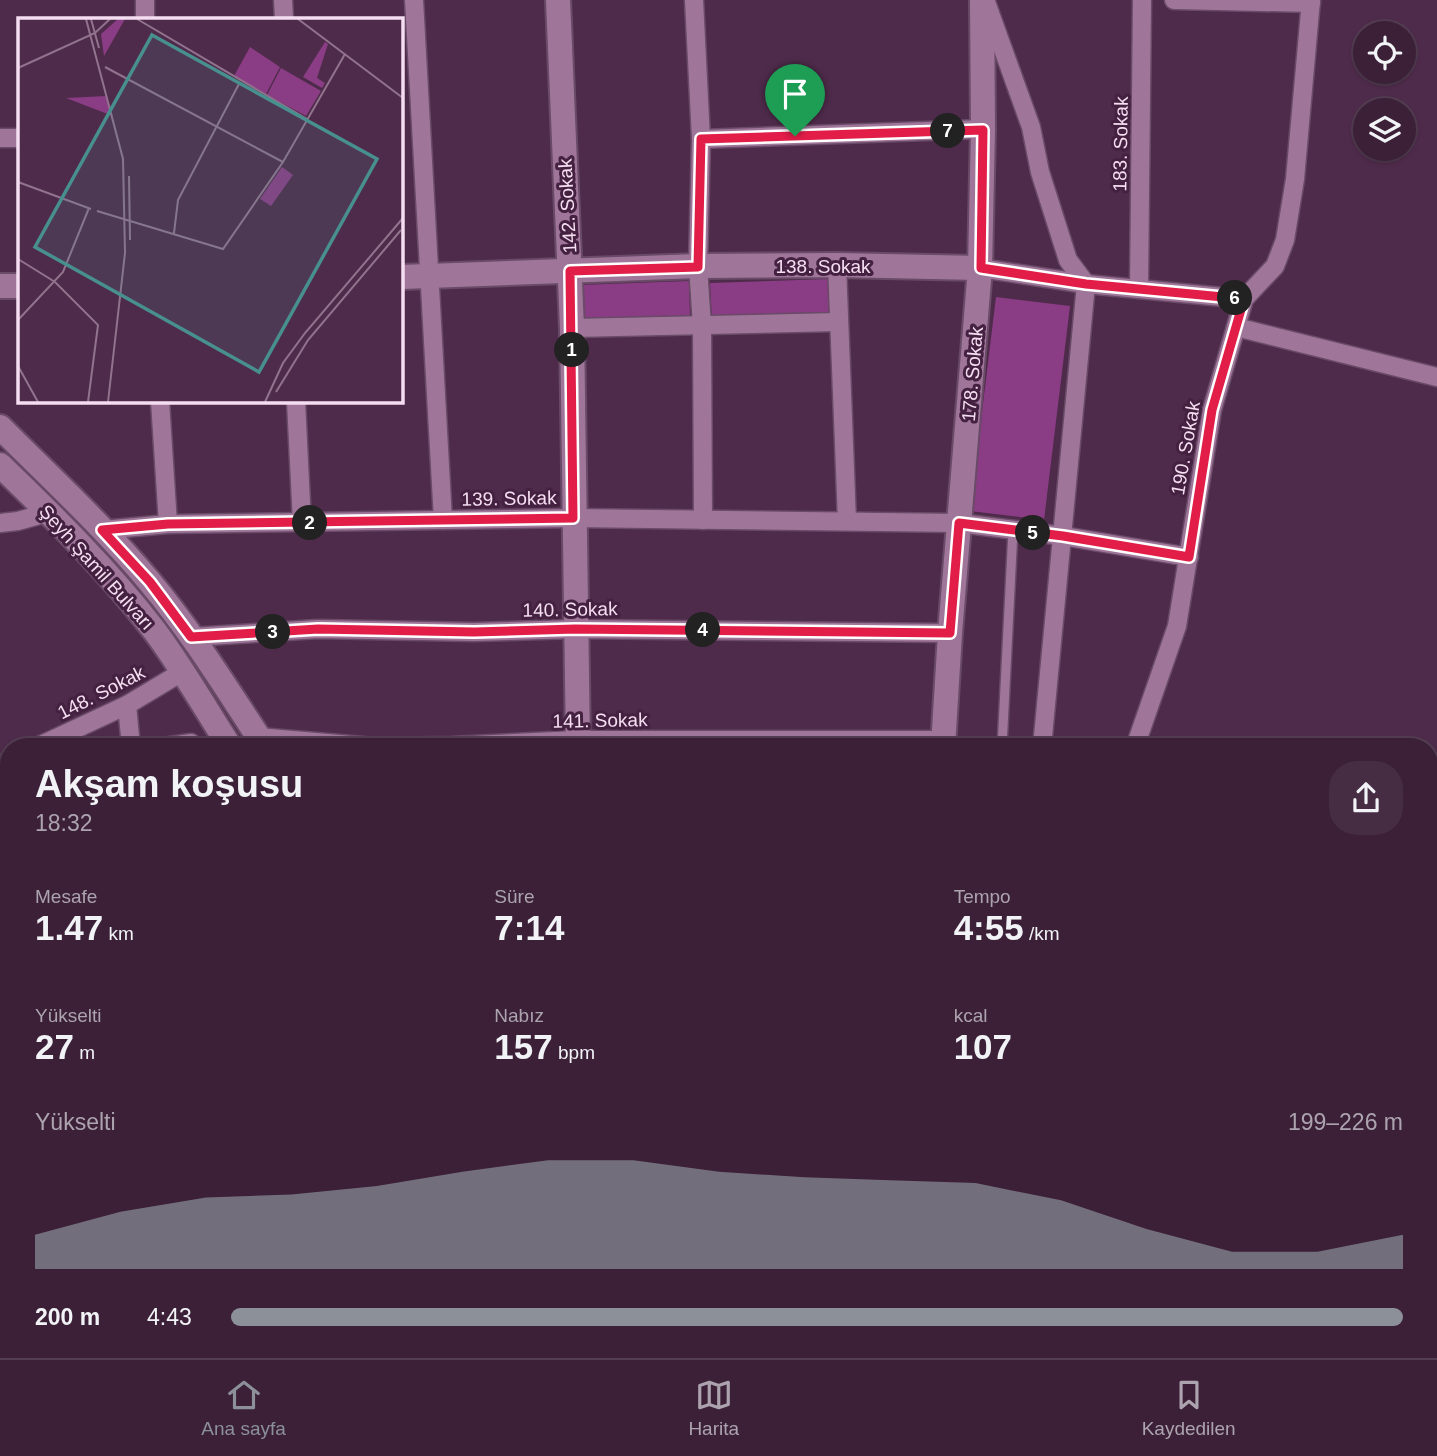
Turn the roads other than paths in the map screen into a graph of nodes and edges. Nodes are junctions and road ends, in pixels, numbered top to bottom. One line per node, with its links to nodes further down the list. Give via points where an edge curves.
1 (145, 0): 11 (street)
2 (283, 0): 12 (street)
3 (414, 0): 21 (street)
4 (558, 0): 20 (street, 142. Sokak)
5 (694, 0): 16 (street)
6 (984, 0): 13 (street, 178. Sokak); 23 (street, via 1031,127 1068,260)
7 (1142, 0): 26 (street, 183. Sokak)
8 (1174, 0): 9 (street)
9 (1197, 0): 10 (street)
10 (1311, 1): 27 (street, 190. Sokak, via 1285,240 1275,266)
11 (145, 18)
12 (284, 18)
13 (983, 130): 16 (street); 19 (street, 178. Sokak)
14 (0, 138): 15 (street)
15 (18, 138)
16 (701, 139): 18 (street)
17 (837, 265): 18 (street, 138. Sokak); 19 (street, 138. Sokak); 28 (street)
18 (698, 267): 20 (street, 138. Sokak); 29 (street)
19 (981, 268): 23 (street, 138. Sokak); 44 (street, 178. Sokak)
20 (570, 271): 21 (street, 138. Sokak); 31 (street, 142. Sokak)
21 (430, 276): 22 (street, 138. Sokak); 39 (street)
22 (402, 277)
23 (1086, 284): 26 (street, 138. Sokak); 48 (street)
24 (0, 286): 25 (street)
25 (18, 286)
26 (1139, 289): 27 (street, 138. Sokak)
27 (1244, 299): 30 (street, 190. Sokak)
28 (838, 322): 29 (street); 41 (street)
29 (702, 326): 31 (street); 40 (street)
30 (1236, 327): 32 (street); 49 (street, 190. Sokak, via 1212,410)
31 (572, 328): 38 (street, 142. Sokak)
32 (1437, 377)
33 (160, 402): 45 (street)
34 (296, 402): 43 (street)
35 (0, 427): 46 (street, Şeyh Şamil Bulvarı)
36 (0, 465): 37 (street, Şeyh Şamil Bulvarı)
37 (50, 512): 42 (street); 53 (street, Şeyh Şamil Bulvarı, via 124,592)
38 (573, 518): 39 (street, 139. Sokak); 40 (street, 139. Sokak); 50 (street, 142. Sokak)
39 (443, 520): 43 (street, 139. Sokak)
40 (703, 520): 41 (street, 139. Sokak)
41 (847, 522): 44 (street, 139. Sokak)
42 (0, 523)
43 (302, 523): 45 (street, 139. Sokak)
44 (959, 523): 47 (street, 139. Sokak); 51 (street, 178. Sokak)
45 (168, 524): 46 (street, 139. Sokak)
46 (102, 530): 52 (street, Şeyh Şamil Bulvarı, via 150,582)
47 (1013, 530): 48 (street, 139. Sokak); 61 (lane)
48 (1063, 536): 49 (street, 139. Sokak); 62 (street)
49 (1189, 557): 63 (street, 190. Sokak, via 1177,626)
50 (575, 629): 51 (street, 140. Sokak); 52 (street, 140. Sokak, via 318,629); 59 (street, 142. Sokak)
51 (950, 633): 60 (street, 178. Sokak)
52 (191, 637): 58 (street, Şeyh Şamil Bulvarı)
53 (183, 672): 54 (street, 148. Sokak); 57 (street, Şeyh Şamil Bulvarı)
54 (127, 705): 55 (street, 148. Sokak); 56 (street)
55 (56, 738)
56 (130, 738)
57 (224, 738)
58 (258, 738)
59 (577, 738)
60 (943, 738)
61 (1002, 738)
62 (1042, 738)
63 (1138, 738)

